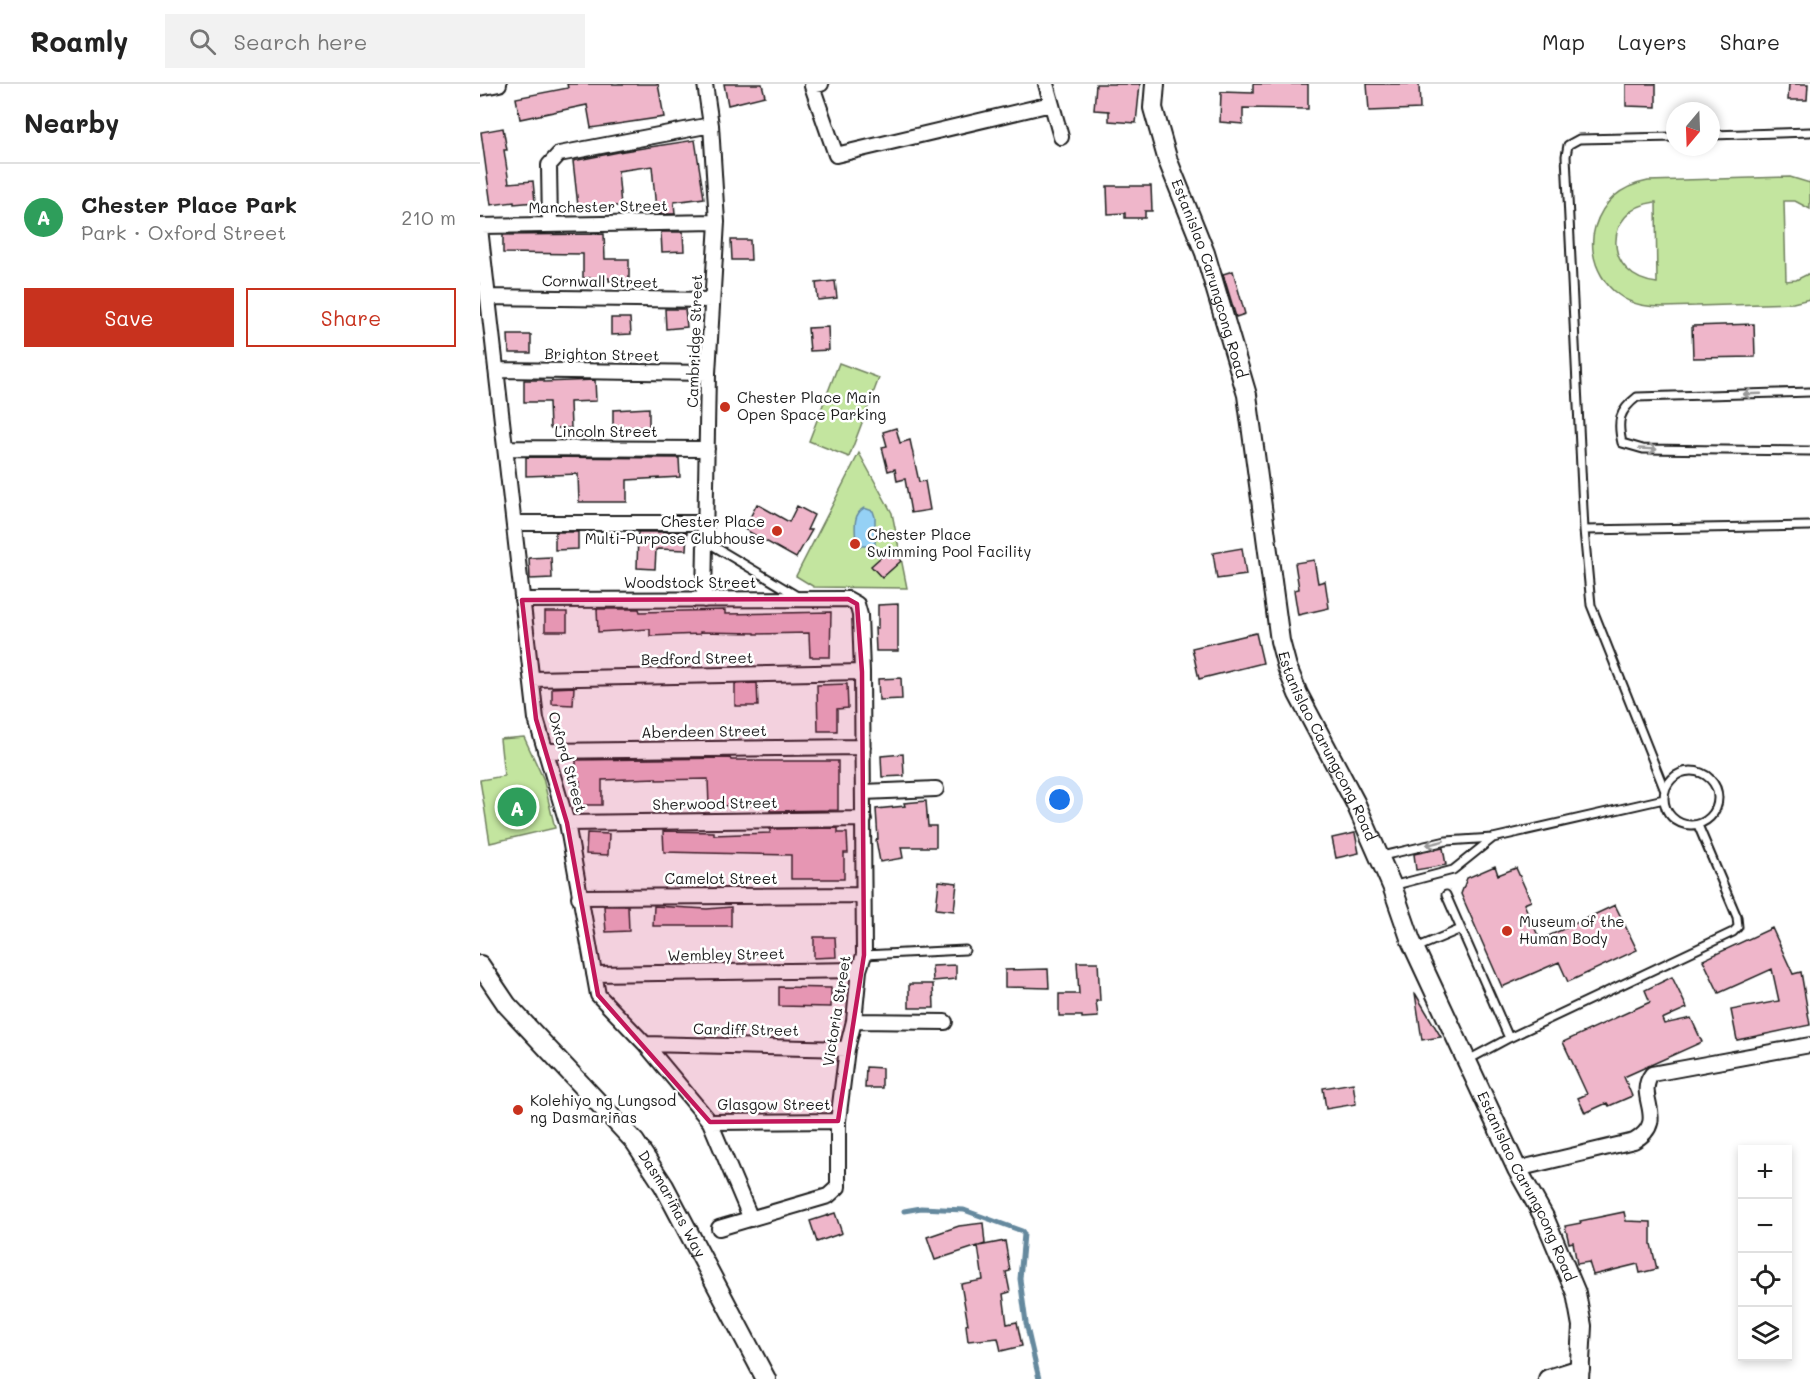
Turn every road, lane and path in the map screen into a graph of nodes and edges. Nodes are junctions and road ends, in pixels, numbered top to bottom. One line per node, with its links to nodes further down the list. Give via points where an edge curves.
1 (705, 84): 6 (street, Cambridge Street)
2 (821, 84): 5 (street, via 812,86 836,155)
3 (1046, 84): 5 (street)
4 (1155, 84): 42 (street, Estanislao Carungcong Road, via 1153,108 1168,161 1205,253 1247,395 1280,641 1287,667 1308,715 1356,802)
5 (1052, 104): 10 (street)
6 (711, 125): 11 (street, Cambridge Street); 12 (street, via 559,154 549,165)
7 (1810, 132): 8 (lane)
8 (1720, 135)
9 (1666, 136): 25 (lane, via 1579,140 1568,145)
10 (1061, 137)
11 (717, 222): 12 (street, Manchester Street); 15 (street, Cambridge Street)
12 (550, 225): 13 (street, Manchester Street)
13 (480, 227): 14 (street, Oxford Street)
14 (488, 297): 15 (street, Cornwall Street); 16 (street, Oxford Street)
15 (712, 300): 17 (street, Cambridge Street)
16 (496, 370): 17 (street, Brighton Street); 19 (street, Oxford Street)
17 (708, 373): 20 (street, Cambridge Street)
18 (1810, 392): 21 (lane, one-way to 21, via 1637,397 1624,407 1618,427 1622,443 1643,449)
19 (505, 448): 20 (street, Lincoln Street); 22 (street, Oxford Street)
20 (707, 449): 23 (street, Cambridge Street)
21 (1810, 451)
22 (514, 523): 23 (street); 28 (street, Oxford Street)
23 (705, 523): 26 (street, Cambridge Street)
24 (1810, 526): 25 (lane)
25 (1584, 530): 37 (lane, via 1591,605)
26 (705, 541): 27 (lane); 29 (street, Cambridge Street)
27 (804, 599): 29 (street, Woodstock Street); 30 (street, Woodstock Street, via 848,600)
28 (522, 600): 29 (street, Woodstock Street); 32 (street, Oxford Street)
29 (704, 600)
30 (857, 604): 31 (street, Victoria Street)
31 (862, 672): 32 (street, Bedford Street); 33 (street, Victoria Street)
32 (532, 680): 34 (street, Oxford Street)
33 (863, 747): 34 (street, Aberdeen Street); 36 (street, Victoria Street)
34 (544, 751): 39 (street, Oxford Street)
35 (936, 789): 36 (street)
36 (863, 792): 38 (street, Victoria Street)
37 (1664, 795): 40 (lane, via 1669,815 1684,825); 40 (lane, via 1673,777 1688,771 1706,774 1719,796 1718,805 1709,820); 41 (lane)
38 (864, 819): 39 (street, Sherwood Street); 44 (street, Victoria Street)
39 (567, 823): 46 (street, Oxford Street)
40 (1698, 825): 56 (lane, via 1738,927)
41 (1493, 838): 42 (lane, one-way to 42, via 1446,841); 43 (lane, via 1453,870)
42 (1379, 857): 43 (street, Estanislao Carungcong Road)
43 (1392, 886): 48 (street, Estanislao Carungcong Road)
44 (863, 895): 46 (street, Camelot Street); 50 (street, Victoria Street)
45 (1446, 895): 47 (lane)
46 (579, 897): 53 (street, Oxford Street)
47 (1461, 929): 48 (lane); 56 (lane)
48 (1415, 948): 60 (street, Estanislao Carungcong Road)
49 (964, 950): 50 (lane)
50 (864, 955): 52 (street, Victoria Street)
51 (480, 965): 67 (street, Dasmariñas Way, via 507,1005 635,1142 664,1186)
52 (859, 970): 53 (street, Wembley Street); 54 (street, Victoria Street)
53 (594, 974): 57 (street, Oxford Street, via 598,994)
54 (854, 1022): 55 (street); 59 (street, Victoria Street)
55 (945, 1023)
56 (1509, 1038): 60 (lane)
57 (645, 1044): 59 (street, Cardiff Street); 62 (street, Oxford Street)
58 (1810, 1045): 63 (street, via 1652,1074 1647,1087 1652,1120 1644,1135 1635,1141)
59 (847, 1049): 61 (street, Victoria Street)
60 (1466, 1062): 63 (street, Estanislao Carungcong Road)
61 (838, 1121): 62 (street, Glasgow Street); 64 (street, Victoria Street, via 838,1187 828,1196)
62 (710, 1122): 64 (street, Oxford Street)
63 (1517, 1169): 66 (street, Estanislao Carungcong Road, via 1544,1216 1575,1293 1582,1326)
64 (751, 1219): 65 (street, Victoria Street)
65 (719, 1228)
66 (1579, 1374): 68 (street)
67 (766, 1379)
68 (1548, 1379)

